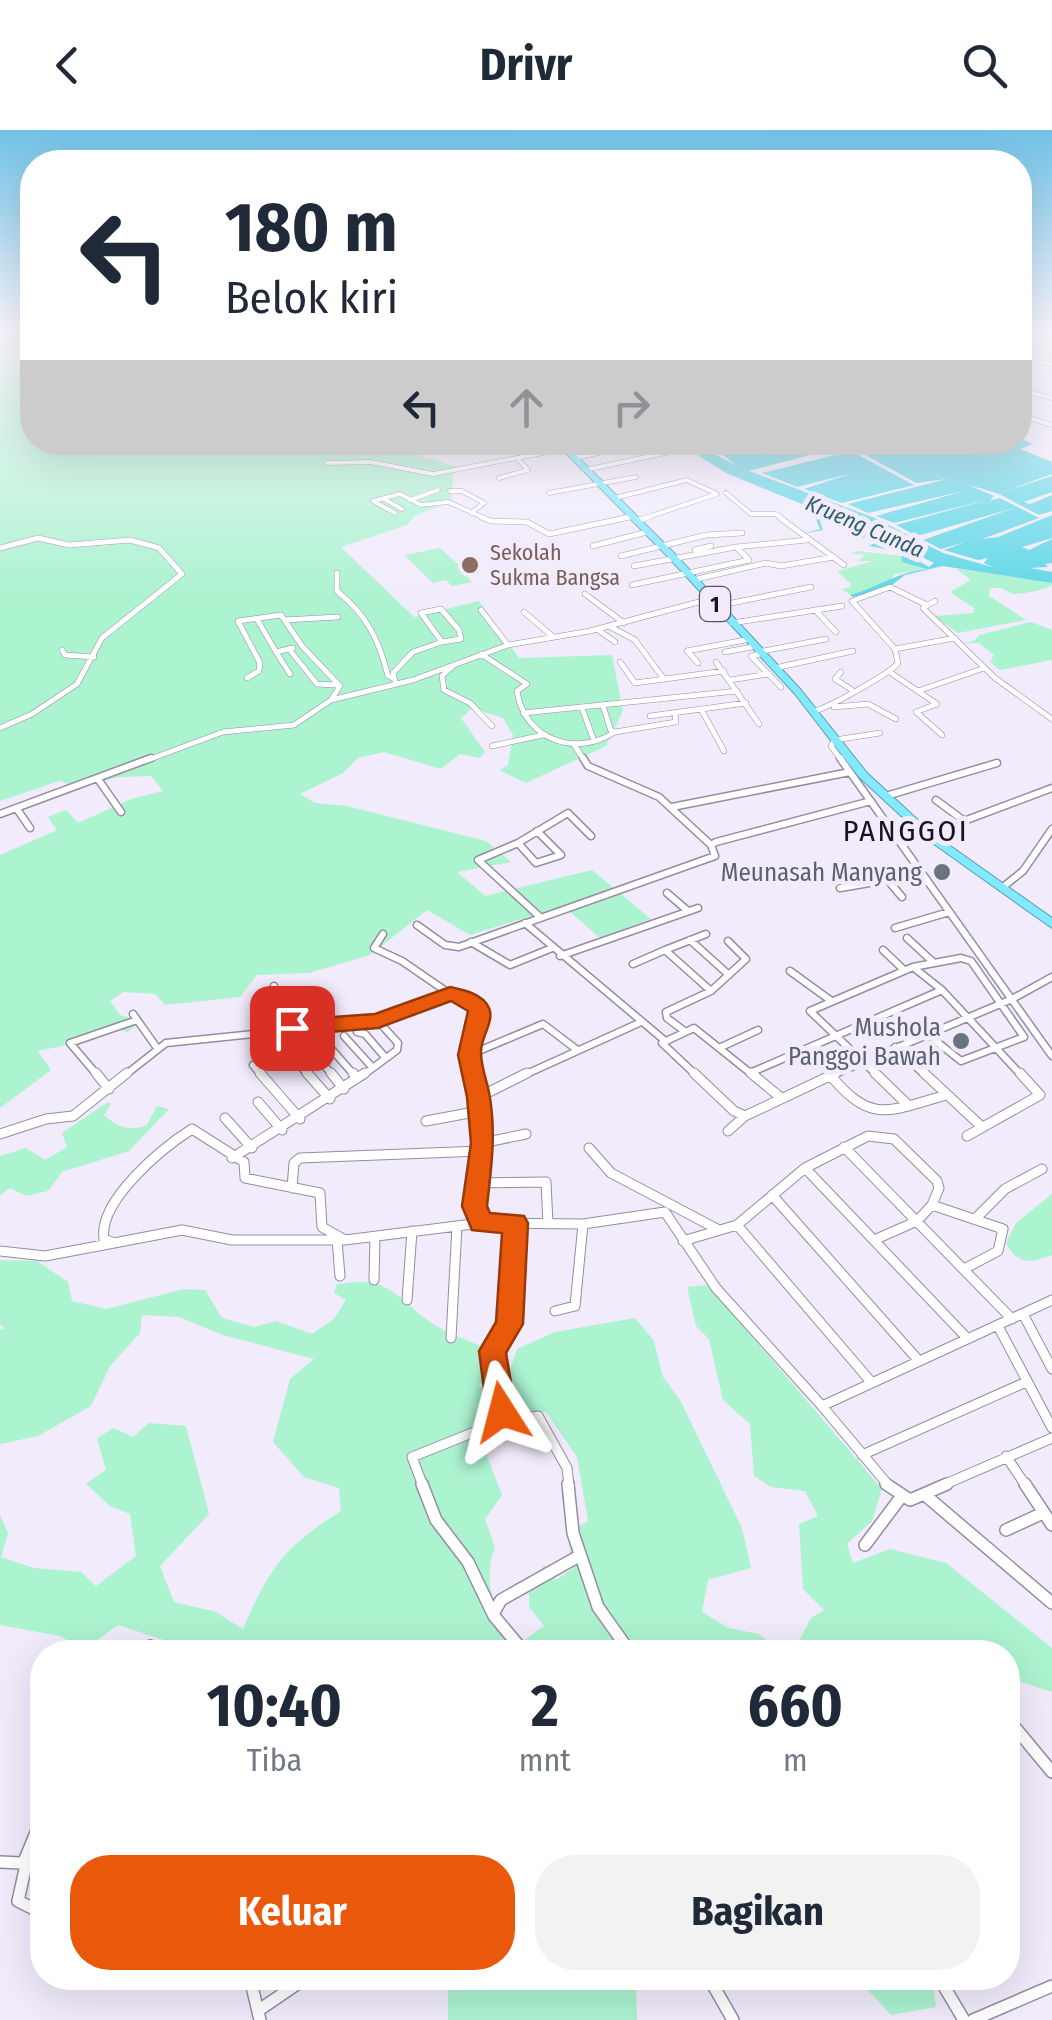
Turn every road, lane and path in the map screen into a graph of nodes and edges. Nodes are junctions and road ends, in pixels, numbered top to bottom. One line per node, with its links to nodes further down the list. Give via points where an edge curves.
1 (525, 455): 5 (street)
2 (571, 455): 6 (highway, 1)
3 (588, 455): 6 (street)
4 (656, 455): 8 (street)
5 (516, 458): 7 (street, via 428,474 372,462); 11 (street, via 528,470)
6 (574, 458): 8 (highway, 1)
7 (327, 463)
8 (586, 470): 13 (highway, 1)
9 (670, 476): 12 (street)
10 (636, 477): 13 (street)
11 (499, 478)
12 (680, 481): 19 (street, via 698,482); 20 (street)
13 (600, 483): 17 (street); 20 (highway, 1)
14 (438, 490): 21 (street)
15 (740, 490): 18 (street)
16 (450, 491): 22 (street, via 484,503)
17 (549, 492)
18 (726, 493): 19 (street); 25 (street, via 751,514 776,514)
19 (717, 494): 23 (street)
20 (615, 498): 23 (highway, 1)
21 (412, 501): 21 (street, via 400,494 382,498 395,513); 22 (street, via 444,501)
22 (470, 512): 23 (street, via 491,522 527,522 549,534)
23 (634, 518): 24 (highway, 1)
24 (648, 532): 27 (street); 28 (highway, 1)
25 (807, 540): 26 (street); 34 (street)
26 (754, 544): 28 (street, via 740,531); 30 (street)
27 (593, 546)
28 (662, 546): 32 (street); 33 (highway, 1)
29 (711, 546): 33 (street)
30 (736, 547): 33 (street); 35 (street)
31 (0, 548): 75 (street, via 38,538 69,544 130,540 159,548 182,571 102,638)
32 (622, 556)
33 (673, 557): 37 (street); 40 (highway, 1)
34 (834, 557): 36 (street); 38 (street)
35 (749, 560): 38 (street); 40 (street)
36 (844, 565)
37 (634, 566)
38 (757, 566): 40 (street)
39 (337, 573): 90 (street, via 337,591 364,611)
40 (690, 576): 41 (street); 45 (highway, 1)
41 (632, 585)
42 (811, 587): 45 (street)
43 (585, 594): 54 (street)
44 (935, 601): 46 (street)
45 (714, 602): 54 (street); 55 (highway, 1)
46 (926, 605): 60 (street); 69 (street, via 890,588 852,601)
47 (817, 606): 48 (street); 55 (street); 58 (street)
48 (842, 606)
49 (480, 610): 65 (street)
50 (524, 612): 59 (street)
51 (338, 617): 53 (street)
52 (256, 619): 53 (street); 72 (street); 87 (street, via 238,621 260,663)
53 (284, 620): 66 (street)
54 (624, 622): 56 (street)
55 (732, 623): 67 (highway, 1)
56 (609, 626): 57 (street); 88 (street, via 635,640)
57 (596, 629): 59 (street); 64 (street)
58 (836, 632)
59 (552, 636): 65 (street)
60 (955, 638): 69 (street); 81 (street)
61 (826, 639): 67 (street)
62 (454, 640): 63 (street); 63 (street, via 461,639 459,630 441,609 421,612); 76 (street)
63 (442, 642): 90 (street, via 407,656)
64 (615, 642)
65 (508, 645): 74 (street)
66 (302, 646): 68 (street); 91 (street)
67 (754, 648): 73 (street); 80 (street, via 687,651); 83 (highway, 1)
68 (289, 649): 72 (street); 91 (street, via 317,684)
69 (895, 649): 85 (street, via 898,663)
70 (62, 650): 75 (street)
71 (852, 651): 83 (street)
72 (276, 652): 86 (street)
73 (725, 652)
74 (482, 654): 76 (street); 104 (street, via 527,686 517,691)
75 (94, 658): 110 (street, via 70,690)
76 (468, 658): 79 (street)
77 (620, 662): 88 (street, via 633,682)
78 (716, 662): 82 (street)
79 (455, 663): 90 (street); 109 (street, via 442,676 444,690 474,706)
80 (698, 663)
81 (984, 668): 95 (street); 106 (street)
82 (724, 672): 88 (street); 89 (street)
83 (774, 672): 89 (street); 92 (street); 102 (highway, 1)
84 (842, 672): 94 (street, via 835,679)
85 (891, 673): 94 (street); 95 (street)
86 (290, 674)
87 (247, 678)
88 (664, 679)
89 (730, 680): 93 (street)
90 (395, 681): 96 (street)
91 (338, 685): 96 (street)
92 (781, 688)
93 (737, 690): 97 (street); 98 (street)
94 (852, 690): 100 (street)
95 (918, 691): 114 (street, via 937,705 916,712)
96 (331, 700): 122 (street, via 294,725 223,732)
97 (746, 703): 101 (street); 108 (street)
98 (603, 706): 99 (street); 111 (street)
99 (582, 708): 104 (street); 116 (street)
100 (834, 708): 102 (street); 107 (street, via 868,704)
101 (701, 709): 103 (street); 119 (street)
102 (814, 711): 115 (highway, 1)
103 (675, 712): 105 (street); 111 (street, via 676,722)
104 (523, 713): 113 (street)
105 (650, 716)
106 (1052, 719)
107 (896, 720)
108 (759, 724)
109 (492, 726)
110 (0, 728)
111 (616, 732): 116 (street)
112 (880, 733): 115 (street)
113 (542, 735): 117 (street); 118 (street)
114 (942, 735)
115 (835, 740): 121 (highway, 1)
116 (594, 741): 117 (street)
117 (574, 745): 127 (street, via 588,766)
118 (492, 746)
119 (724, 752)
120 (997, 763): 124 (street)
121 (856, 773): 124 (highway, 1); 125 (street); 127 (street); 136 (highway, 1)
122 (98, 779): 128 (street); 129 (street)
123 (1052, 788): 131 (street)
124 (886, 796): 136 (highway, 1)
125 (871, 800): 138 (street); 142 (street)
126 (936, 800): 131 (street)
127 (672, 807): 138 (street)
128 (17, 809): 130 (street); 132 (street)
129 (121, 812)
130 (0, 814)
131 (963, 820): 136 (street)
132 (30, 828)
133 (537, 831): 135 (street, via 568,813); 137 (street); 140 (street, via 562,855)
134 (1051, 831): 144 (street)
135 (591, 836)
136 (925, 836): 139 (highway, 1)
137 (518, 842): 140 (street); 152 (street, via 478,860)
138 (711, 845): 152 (street, via 715,856)
139 (962, 862): 144 (highway, 1); 148 (highway, 1)
140 (536, 863): 141 (street)
141 (524, 866)
142 (922, 874): 143 (street); 151 (street)
143 (886, 878): 145 (street); 147 (street)
144 (1003, 886): 148 (highway, 1)
145 (840, 888)
146 (667, 893): 150 (street)
147 (902, 898)
148 (1017, 899): 153 (highway, 1)
149 (698, 908): 150 (street)
150 (688, 911): 166 (street)
151 (949, 912): 156 (street); 177 (street)
152 (540, 917): 154 (street)
153 (1050, 922)
154 (524, 923): 162 (street); 163 (street)
155 (418, 925): 162 (street, via 449,947)
156 (895, 928)
157 (383, 934): 176 (street, via 376,950)
158 (706, 934): 160 (street)
159 (907, 938): 167 (street)
160 (690, 940): 164 (street); 171 (street)
161 (728, 941): 171 (street, via 746,958)
162 (471, 942): 163 (street, via 510,965)
163 (552, 948): 166 (street)
164 (666, 950): 168 (street); 175 (street)
165 (883, 950): 169 (street)
166 (560, 956): 183 (street)
167 (933, 962): 169 (street); 179 (street, via 971,961)
168 (633, 964)
169 (909, 969): 174 (street); 178 (street)
170 (790, 970): 178 (street)
171 (729, 975): 175 (street)
172 (1052, 977): 177 (street)
173 (274, 986): 185 (street)
174 (942, 990): 181 (street); 190 (street)
175 (711, 992): 186 (street, via 666,1012)
176 (450, 994): 182 (street); 201 (street, via 479,1008)
177 (1012, 999): 179 (street); 203 (street)
178 (830, 1000): 190 (street, via 810,1011)
179 (1002, 1003): 181 (street); 198 (street, via 1024,1039)
180 (325, 1006): 184 (street)
181 (966, 1016): 189 (street); 198 (street)
182 (378, 1021): 184 (street); 202 (street, via 400,1045)
183 (639, 1023): 192 (street); 196 (street)
184 (333, 1026): 185 (street)
185 (269, 1030): 195 (street)
186 (683, 1030): 192 (street); 197 (street, via 694,1028)
187 (758, 1030): 197 (street)
188 (357, 1032): 202 (street)
189 (926, 1032): 194 (street); 198 (street, via 962,1062)
190 (834, 1035): 204 (street); 207 (street)
191 (344, 1036): 206 (street)
192 (664, 1040): 219 (street, via 667,1050)
193 (326, 1043): 209 (street)
194 (895, 1046): 204 (street); 212 (street)
195 (157, 1048): 210 (street); 210 (street, via 135,1017 70,1042)
196 (576, 1048): 201 (street, via 542,1024); 213 (street)
197 (720, 1048): 207 (street)
198 (992, 1048): 223 (street, via 1040,1096)
199 (310, 1049): 211 (street)
200 (290, 1054): 215 (street)
201 (469, 1055): 213 (street)
202 (384, 1056): 206 (street)
203 (1052, 1056)
204 (862, 1060): 208 (street); 217 (street)
205 (253, 1065): 221 (street)
206 (372, 1067): 209 (street)
207 (750, 1073): 214 (street)
208 (830, 1075): 214 (street); 217 (street, via 860,1106)
209 (358, 1078): 211 (street)
210 (109, 1089): 226 (street, via 73,1116)
211 (344, 1089): 215 (street)
212 (946, 1094): 217 (street); 223 (street)
213 (479, 1097): 218 (street)
214 (780, 1098): 219 (street)
215 (330, 1099): 221 (street)
216 (258, 1102): 224 (street)
217 (908, 1105)
218 (480, 1112): 222 (street); 229 (street)
219 (745, 1116): 225 (street)
220 (224, 1118): 231 (street)
221 (300, 1119): 224 (street)
222 (426, 1122)
223 (982, 1127): 228 (street)
224 (282, 1130): 231 (street)
225 (728, 1132)
226 (0, 1134)
227 (526, 1134): 229 (street)
228 (967, 1136)
229 (482, 1147): 236 (street); 237 (street, via 300,1158)
230 (844, 1147): 234 (street); 239 (street, via 868,1136 894,1139 939,1184); 242 (street)
231 (252, 1148): 233 (street)
232 (589, 1148): 240 (street, via 611,1173)
233 (232, 1158): 237 (street, via 244,1162 245,1178); 255 (street, via 196,1129 186,1132 108,1210 102,1230)
234 (805, 1168): 238 (street); 253 (street)
235 (1042, 1169): 241 (street, via 1026,1174)
236 (476, 1184): 243 (street); 245 (street, via 546,1182)
237 (292, 1188): 252 (street, via 320,1194 322,1227)
238 (772, 1195): 247 (street); 267 (street)
239 (932, 1205): 241 (street); 242 (street)
240 (667, 1209): 246 (street); 249 (street); 254 (street)
241 (974, 1219): 257 (street, via 1003,1230 998,1251)
242 (917, 1221): 253 (street); 257 (street)
243 (481, 1223): 244 (street); 248 (street)
244 (516, 1223): 245 (street); 272 (street, via 510,1324 492,1351)
245 (548, 1224): 246 (street)
246 (583, 1224): 262 (street, via 574,1306)
247 (736, 1225): 249 (street); 269 (street)
248 (458, 1226): 250 (street); 265 (street)
249 (719, 1230): 254 (street)
250 (412, 1231): 251 (street); 260 (street)
251 (374, 1237): 252 (street); 259 (street)
252 (341, 1240): 255 (street, via 232,1240 182,1230); 258 (street)
253 (874, 1240): 266 (street)
254 (682, 1241): 271 (street)
255 (114, 1243): 256 (street, via 45,1256)
256 (0, 1251)
257 (964, 1269): 263 (street)
258 (340, 1276)
259 (374, 1280)
260 (407, 1300)
261 (1052, 1300): 263 (street)
262 (555, 1312)
263 (1018, 1316): 264 (street); 268 (street)
264 (999, 1328): 266 (street); 270 (street)
265 (451, 1338)
266 (967, 1338): 267 (street)
267 (919, 1360): 269 (street)
268 (1052, 1369)
269 (872, 1382): 271 (street)
270 (1026, 1382): 273 (street); 275 (street)
271 (822, 1406): 275 (street)
272 (507, 1420): 283 (street, via 538,1416 564,1461); 285 (street, via 412,1457 436,1520 468,1562)
273 (1052, 1428)
274 (1052, 1438): 276 (street)
275 (862, 1455): 278 (street)
276 (1006, 1456): 277 (street); 279 (street)
277 (926, 1495): 278 (street); 284 (street)
278 (901, 1497): 282 (street)
279 (1044, 1513): 280 (street); 281 (street)
280 (1052, 1526)
281 (1006, 1530)
282 (865, 1545)
283 (580, 1556): 285 (street, via 501,1600); 287 (street, via 598,1607)
284 (1052, 1603)
285 (493, 1614): 286 (street)
286 (514, 1640)
287 (621, 1640)
288 (1020, 1733): 289 (street)
289 (1052, 1772)
290 (30, 1849): 292 (street)
291 (0, 1862): 292 (street)
292 (24, 1864): 293 (street); 294 (street, via 19,1904)
293 (30, 1864)
294 (30, 1908)
295 (1052, 1986): 303 (street)
296 (253, 1990): 300 (street)
297 (291, 1990): 300 (street)
298 (716, 1990): 301 (street)
299 (946, 1990): 302 (street)
300 (260, 2015)
301 (733, 2020)
302 (964, 2020)
303 (973, 2020)

